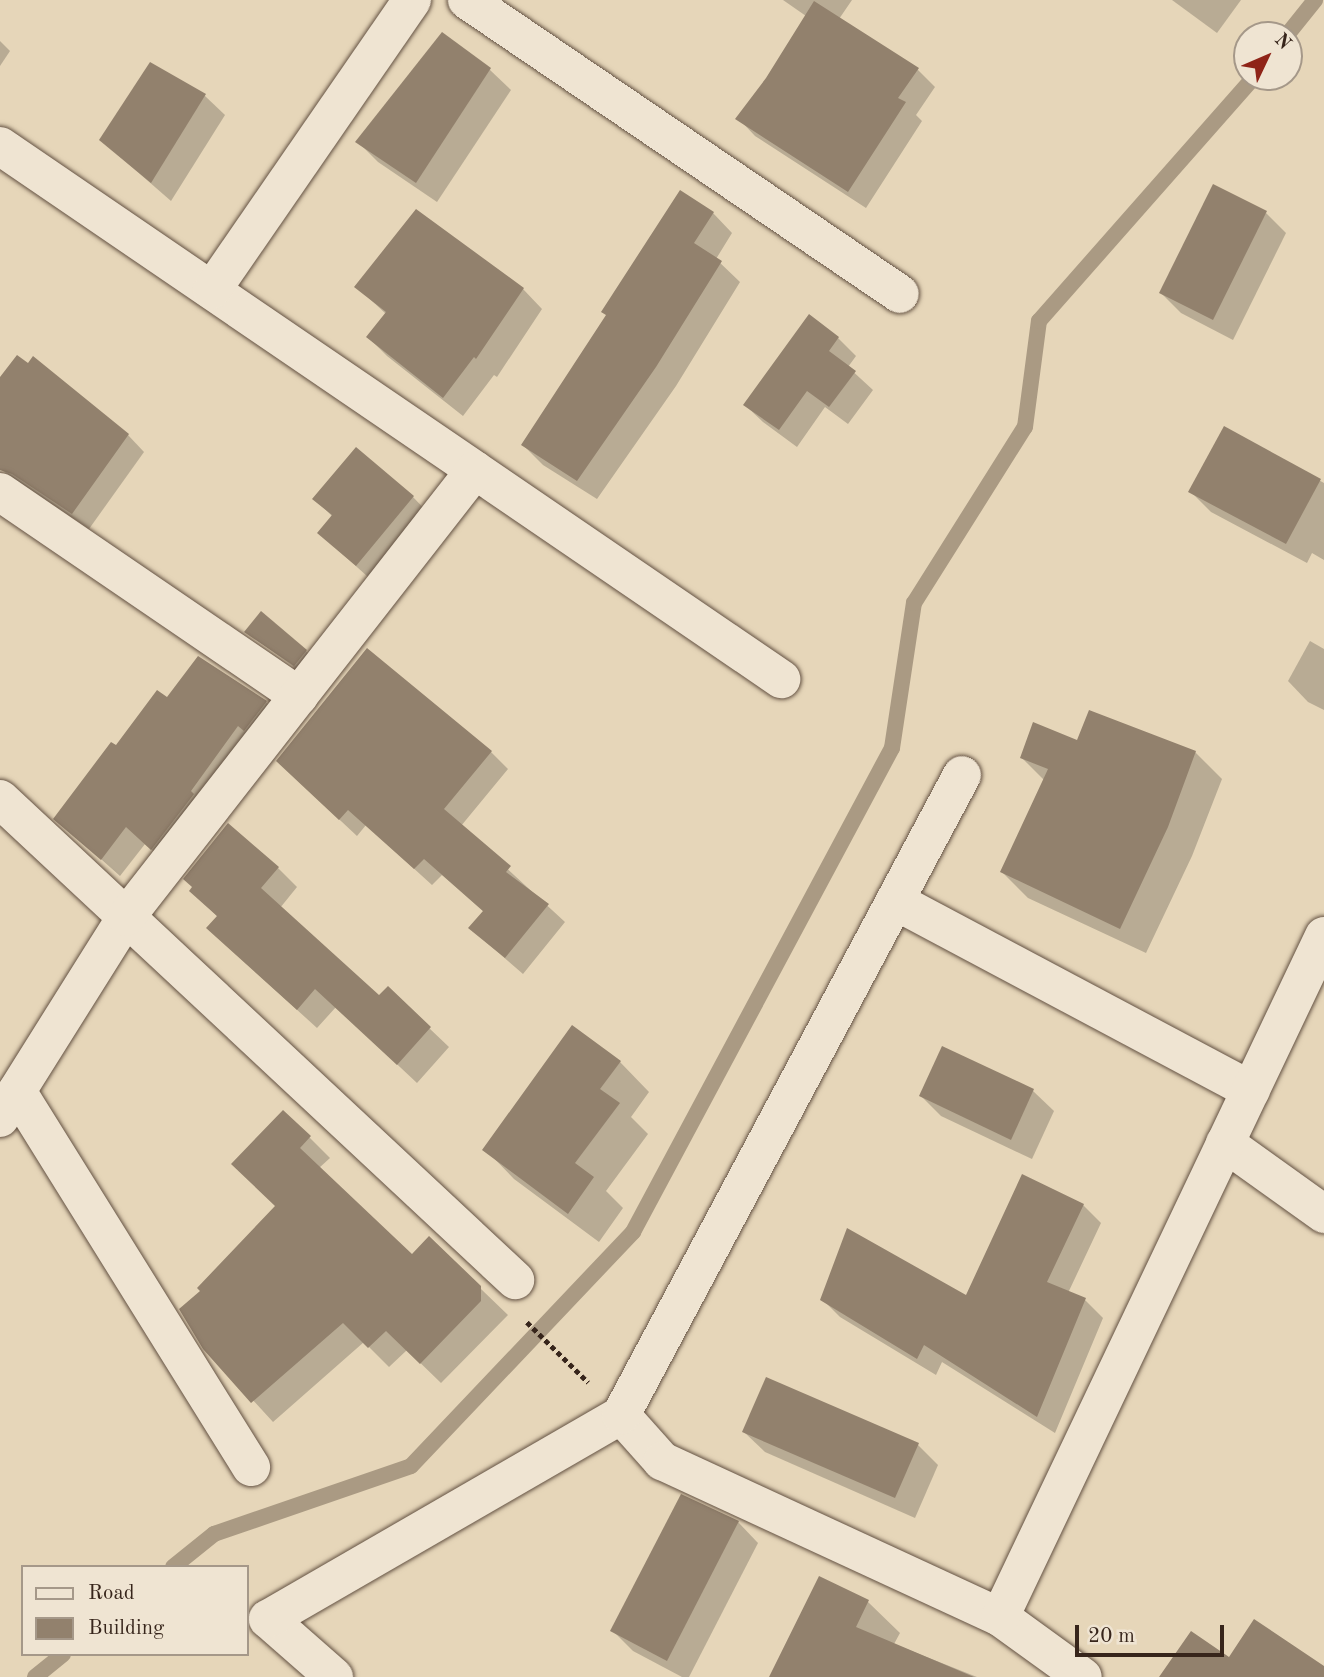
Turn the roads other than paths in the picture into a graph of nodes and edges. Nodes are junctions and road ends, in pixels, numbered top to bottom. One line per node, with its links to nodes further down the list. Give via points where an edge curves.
1 (412, 0): 4 (street)
2 (467, 0): 5 (street)
3 (0, 146): 4 (street)
4 (212, 290): 6 (street)
5 (900, 294)
6 (475, 470): 8 (street); 9 (street)
7 (0, 492): 9 (street)
8 (781, 678)
9 (299, 696): 13 (street)
10 (962, 775): 12 (street)
11 (0, 799): 13 (street)
12 (895, 901): 15 (street); 20 (street)
13 (126, 917): 16 (street); 19 (street)
14 (1324, 936): 15 (street)
15 (1251, 1090): 17 (street)
16 (8, 1105): 21 (street)
17 (1225, 1143): 18 (street); 22 (street)
18 (1324, 1214)
19 (515, 1280)
20 (621, 1415): 22 (street, via 662,1461); 23 (street, via 268,1619)
21 (251, 1467)
22 (1000, 1617): 24 (street)
23 (334, 1677)
24 (1083, 1677)

